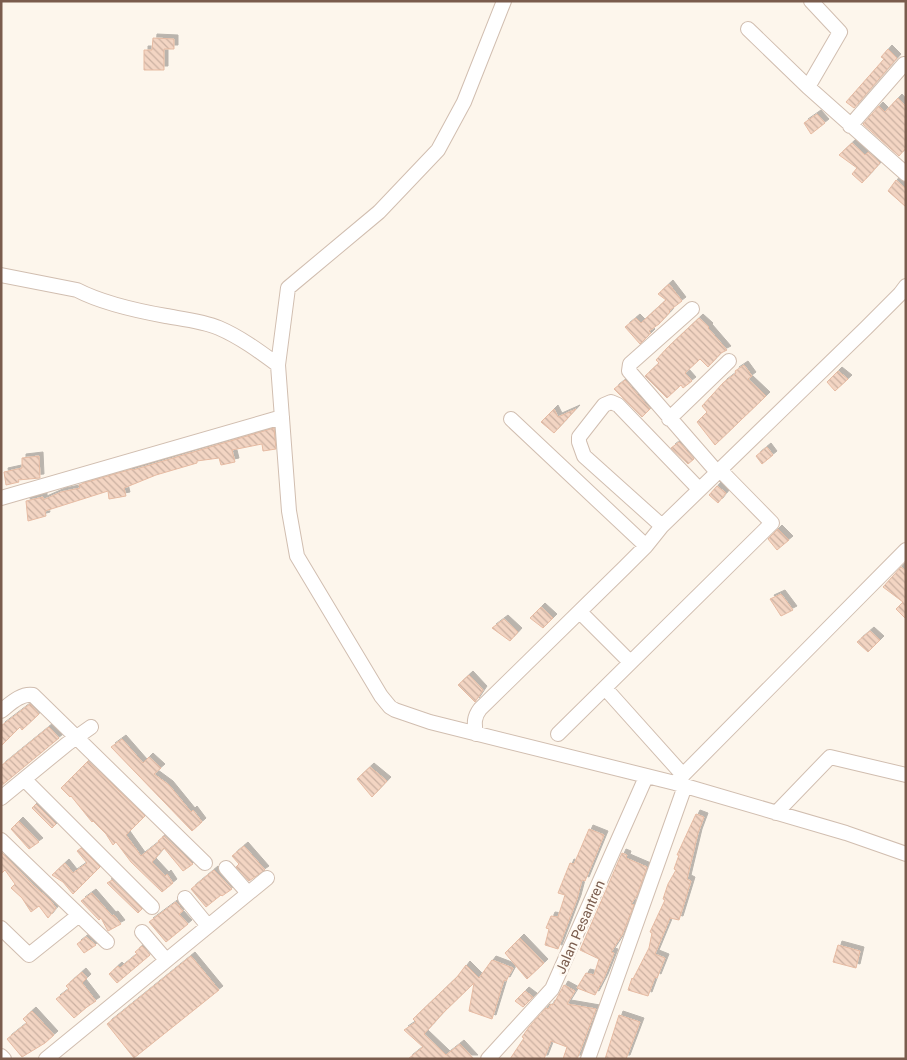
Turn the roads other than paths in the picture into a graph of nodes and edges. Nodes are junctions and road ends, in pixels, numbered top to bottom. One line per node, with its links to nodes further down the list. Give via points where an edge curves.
1 (504, 1): 12 (street, via 464,102 438,150 379,212 288,288)
2 (811, 1): 5 (street, via 840,32)
3 (748, 29): 5 (street)
4 (904, 64): 6 (street)
5 (808, 87): 6 (street)
6 (850, 126): 7 (street)
7 (904, 169)
8 (1, 275): 12 (street, via 77,290 148,312 218,327)
9 (906, 286): 16 (street)
10 (692, 309): 15 (street, via 630,364 631,375)
11 (730, 361): 15 (street)
12 (278, 365): 13 (street)
13 (282, 417): 18 (street); 27 (street, via 289,511 297,556 374,686 395,710)
14 (511, 419): 20 (street)
15 (669, 419): 16 (street)
16 (718, 471): 17 (street); 23 (street, via 772,522)
17 (699, 489): 19 (street); 19 (street, via 618,405 612,402 604,405 579,438 581,450)
18 (1, 498)
19 (662, 526): 20 (street)
20 (646, 546): 22 (street)
21 (906, 550): 33 (street)
22 (580, 612): 23 (street); 27 (street, via 480,709 474,721)
23 (630, 662): 24 (street)
24 (605, 688): 28 (street); 33 (street)
25 (1, 711): 29 (street, via 22,696 33,695)
26 (91, 727): 29 (street)
27 (476, 734): 31 (street)
28 (558, 734)
29 (77, 737): 32 (street); 38 (street)
30 (906, 775): 35 (street, via 830,757)
31 (646, 777): 33 (street); 51 (street, Jalan Pesantren, via 552,989)
32 (24, 779): 34 (street); 43 (street)
33 (681, 782): 35 (street); 52 (street)
34 (1, 798)
35 (776, 813): 37 (street)
36 (1, 840): 44 (street)
37 (906, 854)
38 (205, 863)
39 (226, 868): 41 (street)
40 (267, 878): 41 (street)
41 (248, 893): 45 (street)
42 (185, 898): 45 (street)
43 (152, 907)
44 (78, 915): 46 (street, via 29,955); 48 (street)
45 (208, 926): 49 (street)
46 (1, 928)
47 (142, 932): 49 (street)
48 (107, 942)
49 (166, 960): 50 (street)
50 (46, 1059)
51 (488, 1059)
52 (588, 1059)

